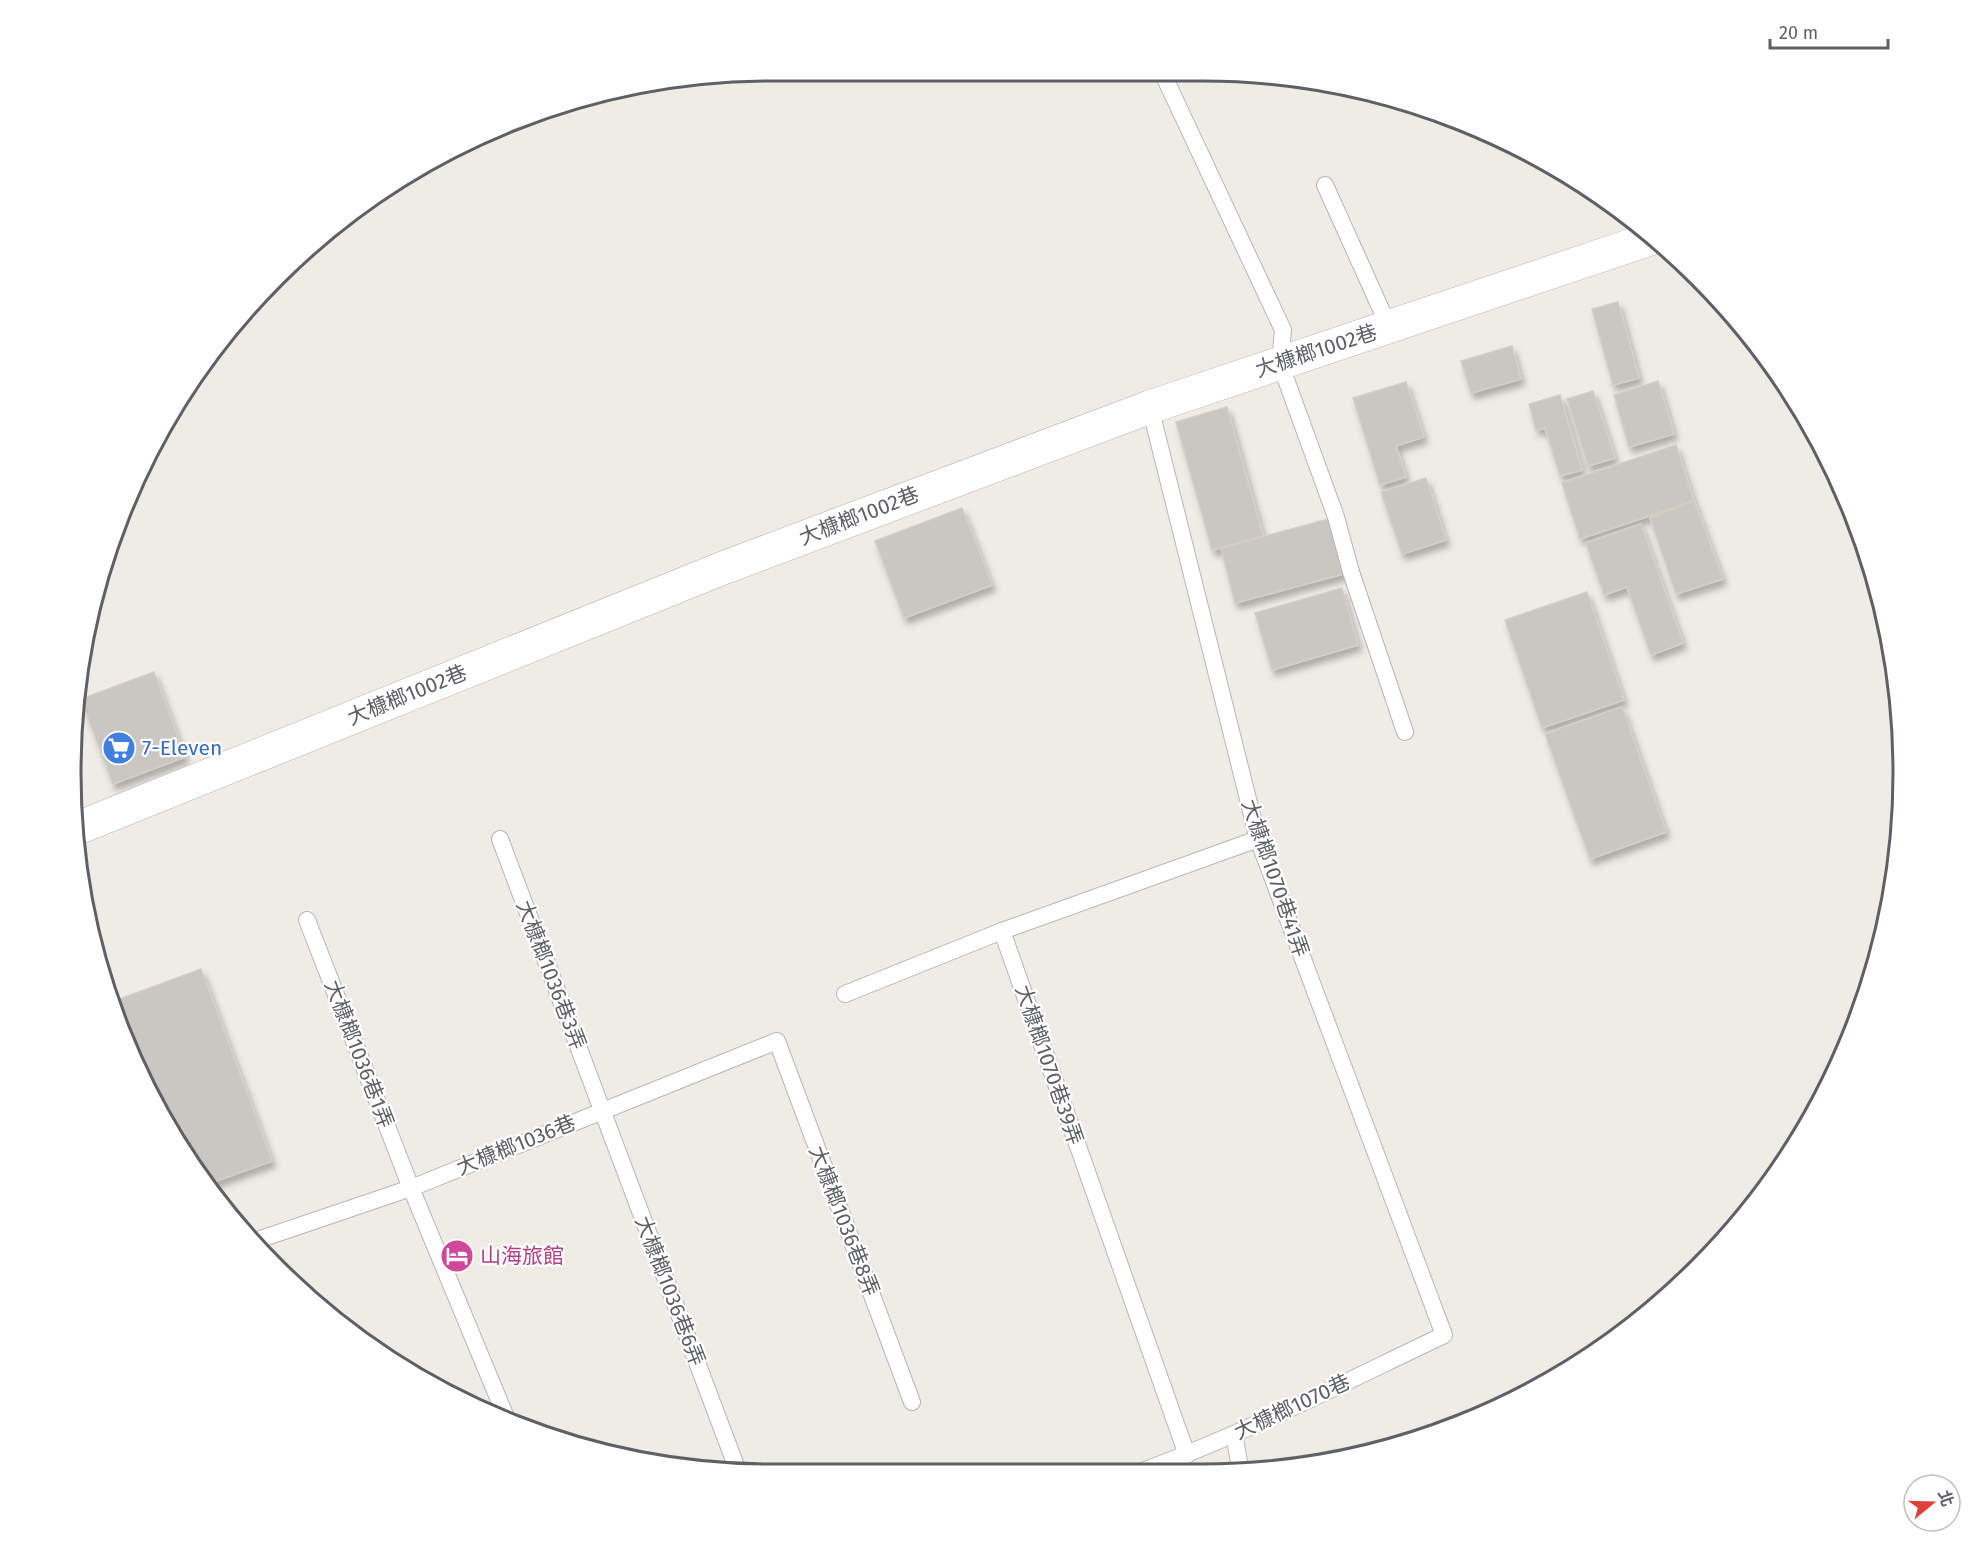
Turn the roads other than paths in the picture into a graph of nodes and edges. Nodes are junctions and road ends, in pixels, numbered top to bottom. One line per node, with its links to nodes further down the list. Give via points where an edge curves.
1 (1166, 81): 5 (lane, via 1283,330)
2 (1325, 185): 4 (lane)
3 (1643, 241): 4 (street, 大槺榔1002巷)
4 (1389, 327): 5 (street, 大槺榔1002巷)
5 (1280, 363): 6 (street, 大槺榔1002巷); 7 (lane, via 1336,517)
6 (1150, 407): 8 (street, 大槺榔1002巷, via 723,567); 10 (lane, 大槺榔1070巷41弄)
7 (1405, 732)
8 (83, 826)
9 (500, 839): 15 (lane, 大槺榔1036巷3弄)
10 (1258, 839): 12 (lane); 18 (lane, 大槺榔1070巷41弄)
11 (307, 920): 16 (lane, 大槺榔1036巷1弄)
12 (1002, 931): 13 (lane); 22 (lane, 大槺榔1070巷39弄)
13 (845, 994)
14 (777, 1041): 15 (lane, 大槺榔1036巷); 19 (lane, 大槺榔1036巷8弄)
15 (602, 1111): 16 (lane, 大槺榔1036巷); 23 (lane, 大槺榔1036巷6弄)
16 (411, 1188): 17 (lane, 大槺榔1036巷); 20 (lane, 大槺榔1036巷1弄)
17 (263, 1238)
18 (1444, 1335): 21 (lane, 大槺榔1070巷)
19 (912, 1402)
20 (502, 1409)
21 (1234, 1434): 22 (lane, 大槺榔1070巷); 24 (lane)
22 (1187, 1455): 25 (lane, 大槺榔1070巷)
23 (735, 1463)
24 (1239, 1463)
25 (1162, 1464)

